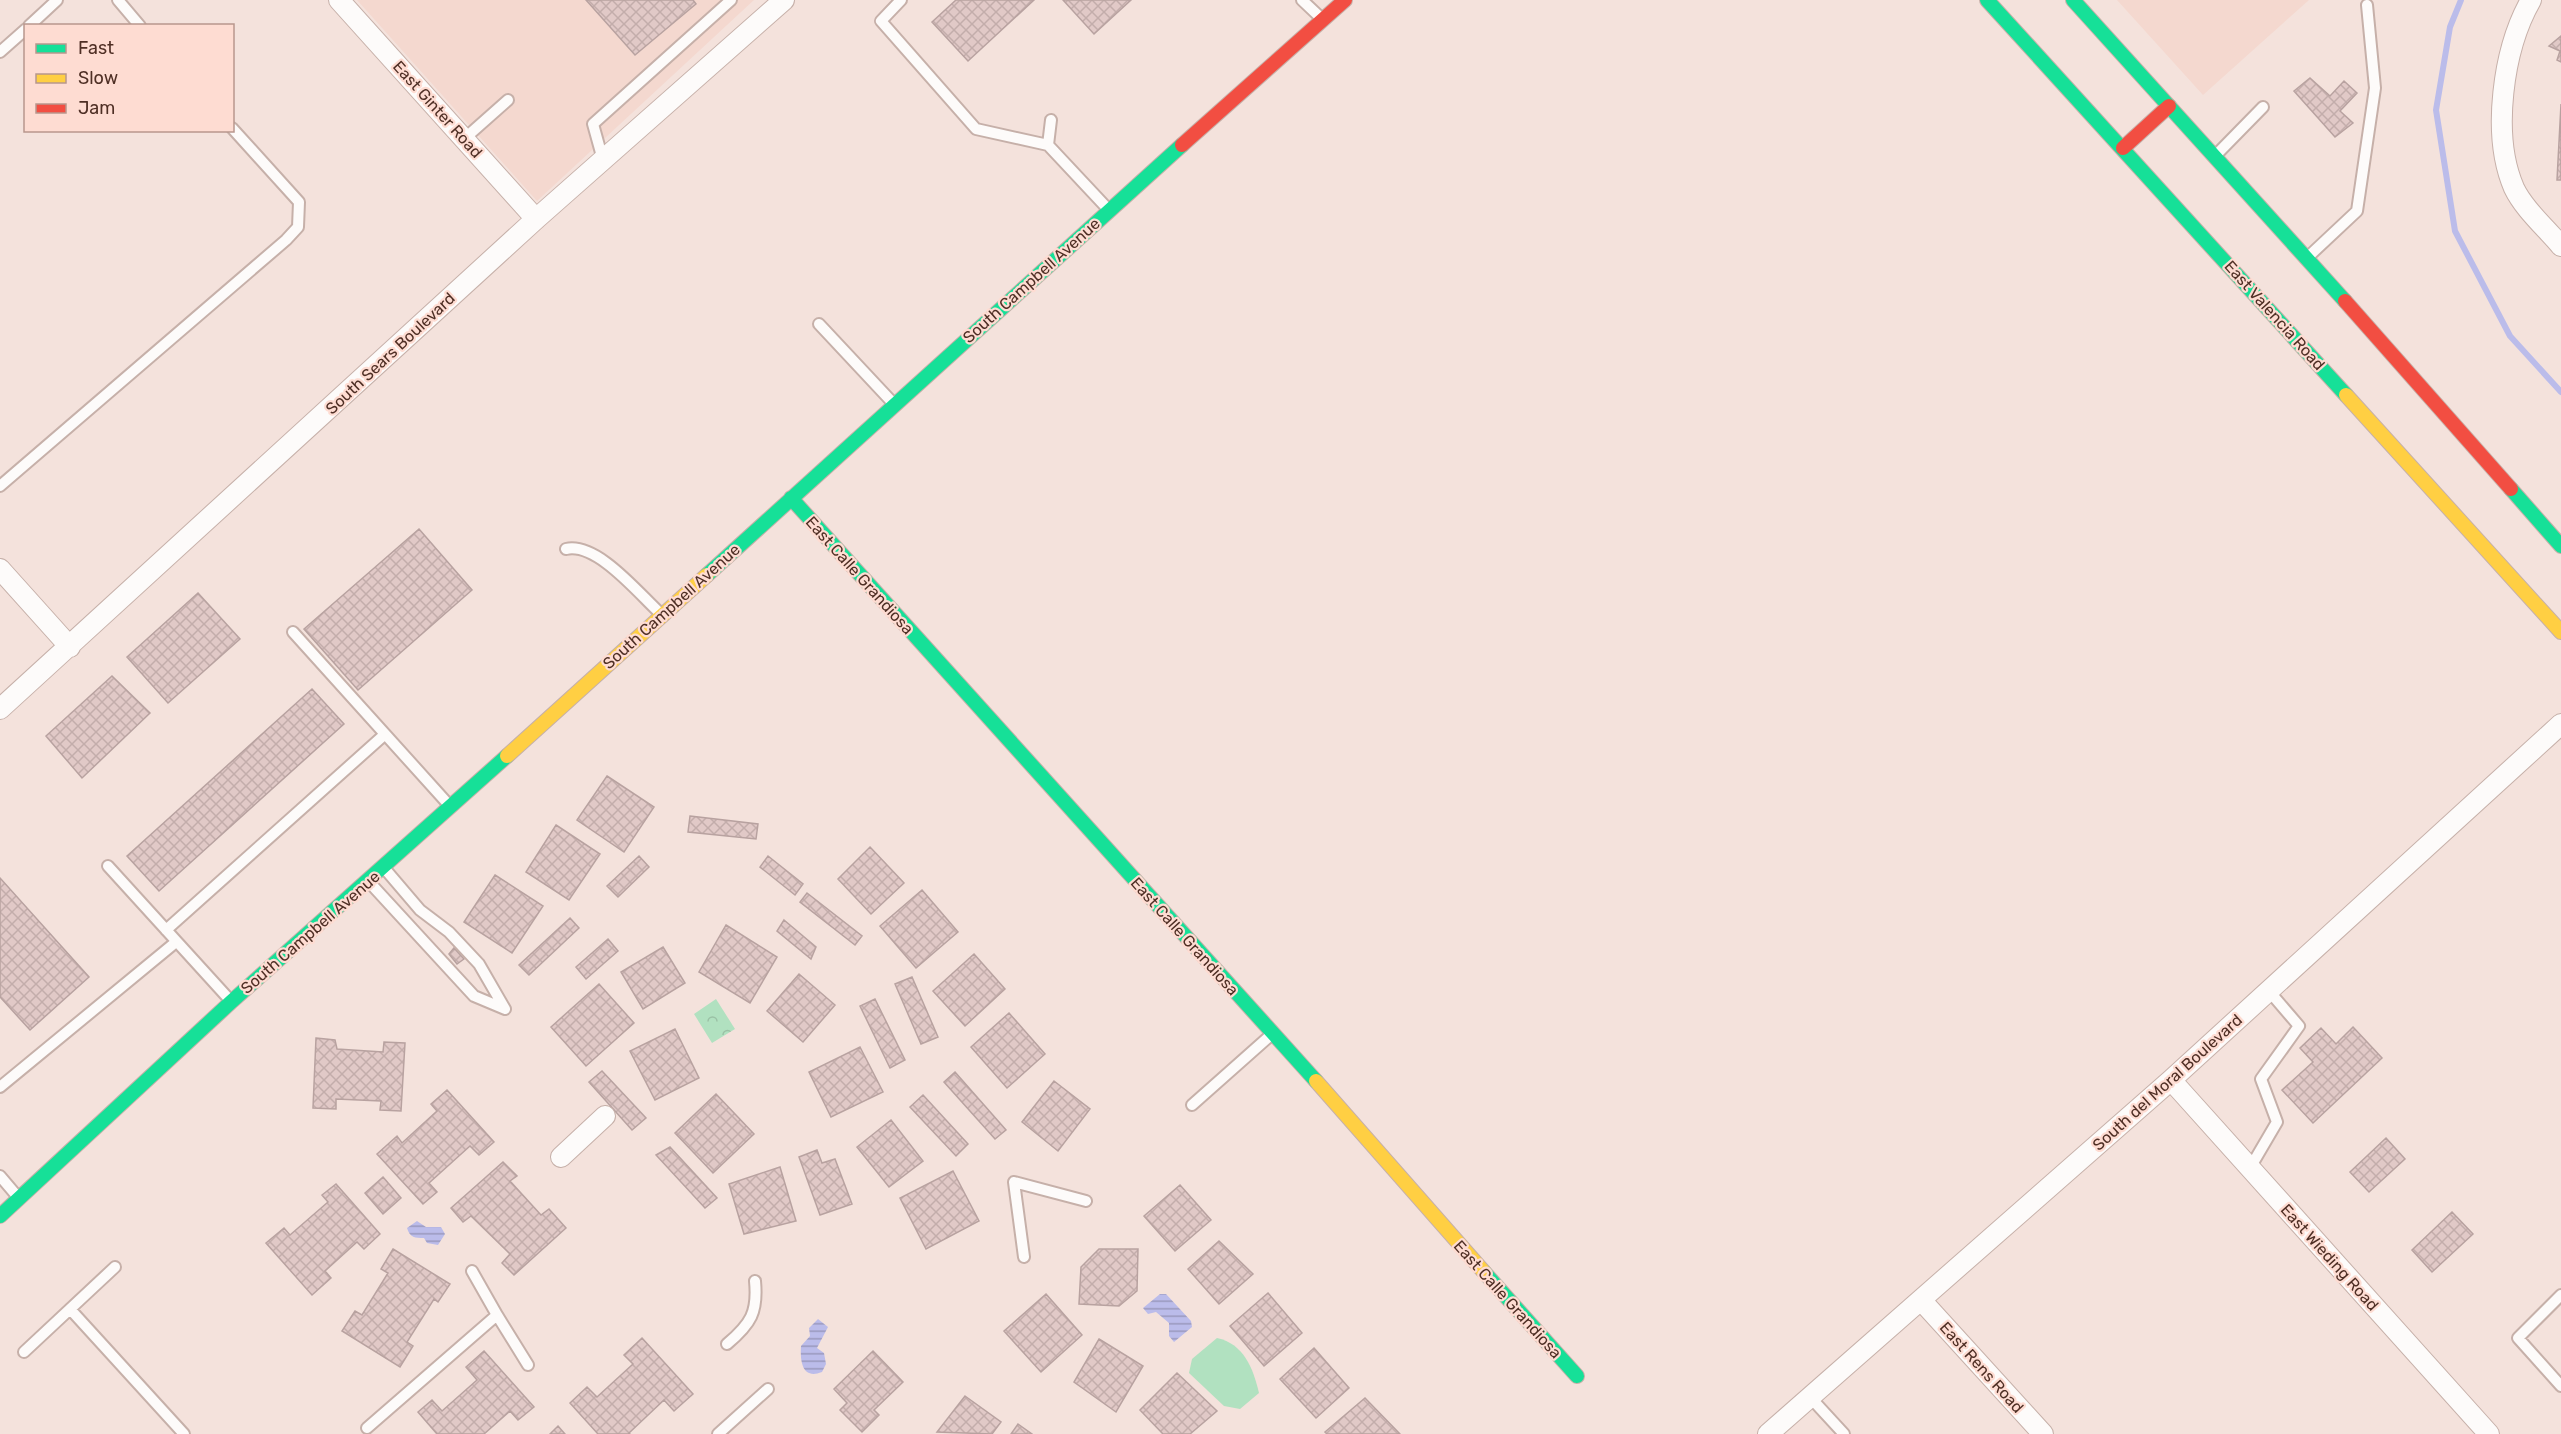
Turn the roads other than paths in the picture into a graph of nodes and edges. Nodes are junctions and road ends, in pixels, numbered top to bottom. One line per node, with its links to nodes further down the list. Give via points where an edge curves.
1 (57, 0): 14 (lane)
2 (118, 0): 15 (lane)
3 (339, 0): 23 (street, East Ginter Road)
4 (731, 0): 27 (lane, via 593,124)
5 (784, 0): 27 (street, South Sears Boulevard)
6 (901, 0): 24 (lane, via 881,21 976,129)
7 (1302, 0): 13 (lane)
8 (1345, 0): 13 (main road, South Campbell Avenue)
9 (1987, 0): 25 (main road, East Valencia Road)
10 (2073, 0): 19 (main road)
11 (2531, 0): 30 (street, via 2520,19 2508,57 2502,111 2506,162 2515,190)
12 (2367, 5): 31 (lane, via 2375,88 2357,211)
13 (1323, 20): 28 (main road, South Campbell Avenue)
14 (31, 24)
15 (139, 24)
16 (24, 31): 17 (lane)
17 (0, 52)
18 (508, 100): 23 (lane)
19 (2169, 106): 25 (main road); 26 (main road)
20 (2263, 107): 26 (lane)
21 (1052, 120): 24 (lane)
22 (234, 130): 34 (lane, via 299,202 298,227)
23 (464, 139): 29 (street, East Ginter Road)
24 (1048, 145): 28 (lane)
25 (2123, 148): 41 (main road, East Valencia Road)
26 (2215, 157): 31 (main road)
27 (603, 160): 29 (street, South Sears Boulevard)
28 (1109, 210): 33 (main road, South Campbell Avenue)
29 (536, 219): 42 (street, South Sears Boulevard)
30 (2561, 246)
31 (2307, 258): 36 (main road)
32 (819, 324): 33 (lane)
33 (894, 405): 35 (main road, South Campbell Avenue)
34 (0, 486)
35 (791, 498): 39 (main road, South Campbell Avenue); 54 (main road, East Calle Grandiosa)
36 (2561, 546)
37 (566, 549): 39 (lane, via 576,547 596,554)
38 (0, 569): 42 (street)
39 (662, 615): 46 (main road, South Campbell Avenue)
40 (293, 632): 46 (lane)
41 (2561, 632)
42 (70, 647): 43 (street, South Sears Boulevard)
43 (0, 709)
44 (2561, 724): 52 (street, South del Moral Boulevard)
45 (382, 736): 50 (lane)
46 (452, 807): 48 (main road, South Campbell Avenue)
47 (108, 866): 50 (lane)
48 (384, 868): 49 (main road, South Campbell Avenue); 49 (lane, via 420,910 449,932 479,964 505,1009 474,996)
49 (369, 881): 53 (main road, South Campbell Avenue)
50 (166, 930): 51 (lane)
51 (176, 942): 53 (lane); 56 (lane)
52 (2269, 991): 55 (street, South del Moral Boulevard); 60 (lane, via 2300,1026 2261,1079 2277,1122)
53 (231, 1002): 62 (main road, South Campbell Avenue)
54 (1273, 1034): 57 (lane); 76 (main road, East Calle Grandiosa)
55 (2171, 1080): 60 (street, East Wieding Road); 70 (street, South del Moral Boulevard)
56 (0, 1087)
57 (1192, 1106)
58 (605, 1116): 59 (street)
59 (561, 1157)
60 (2250, 1168): 86 (street, East Wieding Road)
61 (0, 1176): 62 (lane)
62 (19, 1198): 64 (main road, South Campbell Avenue)
63 (1086, 1201): 65 (lane, via 1014,1182)
64 (0, 1216)
65 (1024, 1257)
66 (115, 1267): 71 (lane)
67 (472, 1271): 72 (lane)
68 (755, 1281): 73 (lane, via 757,1299 750,1322)
69 (2561, 1295): 77 (lane, via 2518,1338)
70 (1921, 1300): 79 (street, South del Moral Boulevard); 85 (street, East Rens Road)
71 (70, 1309): 74 (lane); 81 (lane)
72 (497, 1315): 75 (lane); 80 (lane)
73 (727, 1344)
74 (24, 1352)
75 (528, 1365)
76 (1577, 1376)
77 (2561, 1386)
78 (768, 1389): 82 (lane)
79 (1810, 1397): 83 (street, South del Moral Boulevard); 84 (lane)
80 (367, 1428)
81 (184, 1434)
82 (718, 1434)
83 (1768, 1434)
84 (1844, 1434)
85 (2043, 1434)
86 (2489, 1434)

